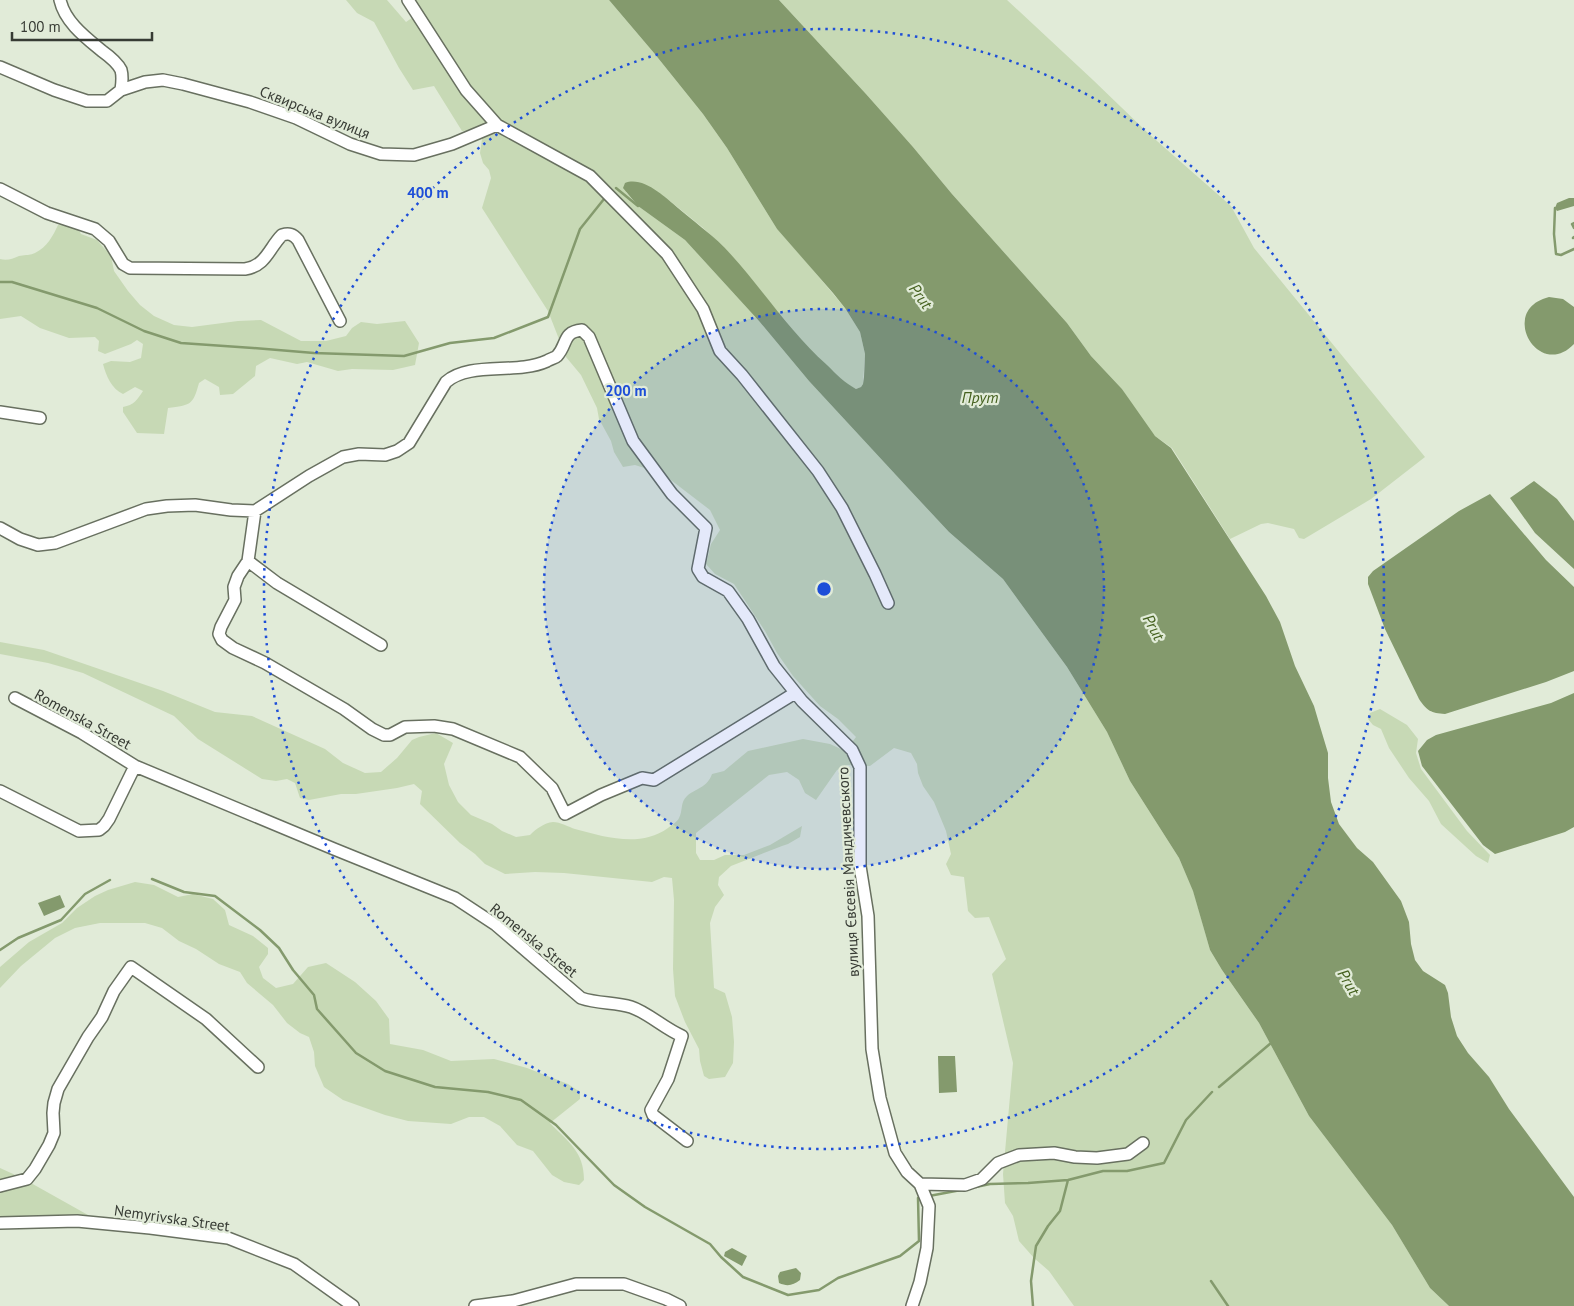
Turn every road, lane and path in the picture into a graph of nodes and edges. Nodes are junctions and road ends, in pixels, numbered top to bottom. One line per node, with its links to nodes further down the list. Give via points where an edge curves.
1 (60, 0): 4 (street, via 72,24 116,62 121,71)
2 (408, 0): 5 (street, via 466,90)
3 (0, 67): 4 (street, Сквирська вулиця, via 87,102 107,101)
4 (121, 90): 5 (street, Сквирська вулиця, via 163,80 183,84 296,118 350,144 381,154 414,155 452,144)
5 (497, 125): 13 (street, via 590,176 667,254 703,309 720,351 818,471 842,508)
6 (0, 189): 7 (street, via 47,213 95,229 130,268 254,268 282,235 288,233 298,240)
7 (340, 321)
8 (0, 412): 9 (street)
9 (40, 418)
10 (255, 512): 11 (street, via 195,505 146,509 54,543 38,545); 12 (street); 15 (street, вулиця Євсевія Мандичевського, via 343,457 385,455 409,443 452,376 542,363 556,356 569,334 582,330 589,337 633,441 672,494 706,528 698,570 703,577 728,591 774,666)
11 (0, 528)
12 (248, 561): 14 (street, via 277,583); 15 (street, via 234,587 235,600 221,627 222,640 273,667 384,735 405,727 434,726 453,729 520,756 552,788 565,814 642,778 654,780)
13 (888, 603)
14 (381, 645)
15 (796, 694): 23 (street, вулиця Євсевія Мандичевського, via 852,750 860,767 860,866 868,916 872,1049 880,1098 895,1153 907,1172)
16 (15, 698): 17 (street, Romenska Street, via 82,733)
17 (135, 766): 18 (street, Romenska Street, via 109,818 99,830 79,831); 20 (street, Romenska Street, via 455,898 496,925 581,998 633,1008 682,1036 668,1079 651,1110)
18 (0, 791)
19 (258, 1067): 22 (street, via 206,1019 131,967 58,1089 53,1108 54,1133 36,1170 27,1180)
20 (687, 1141)
21 (1143, 1143): 23 (street, via 1128,1154 1097,1158 1054,1153 1019,1155 998,1163 982,1179 965,1185)
22 (0, 1186)
23 (922, 1186): 28 (street, вулиця Євсевія Мандичевського, via 929,1206 927,1248)
24 (0, 1223): 25 (street, Nemyrivska Street, via 77,1221 228,1238 294,1264)
25 (353, 1306)
26 (476, 1306): 27 (street, via 513,1301 576,1284 624,1284)
27 (680, 1306)
28 (912, 1306)

